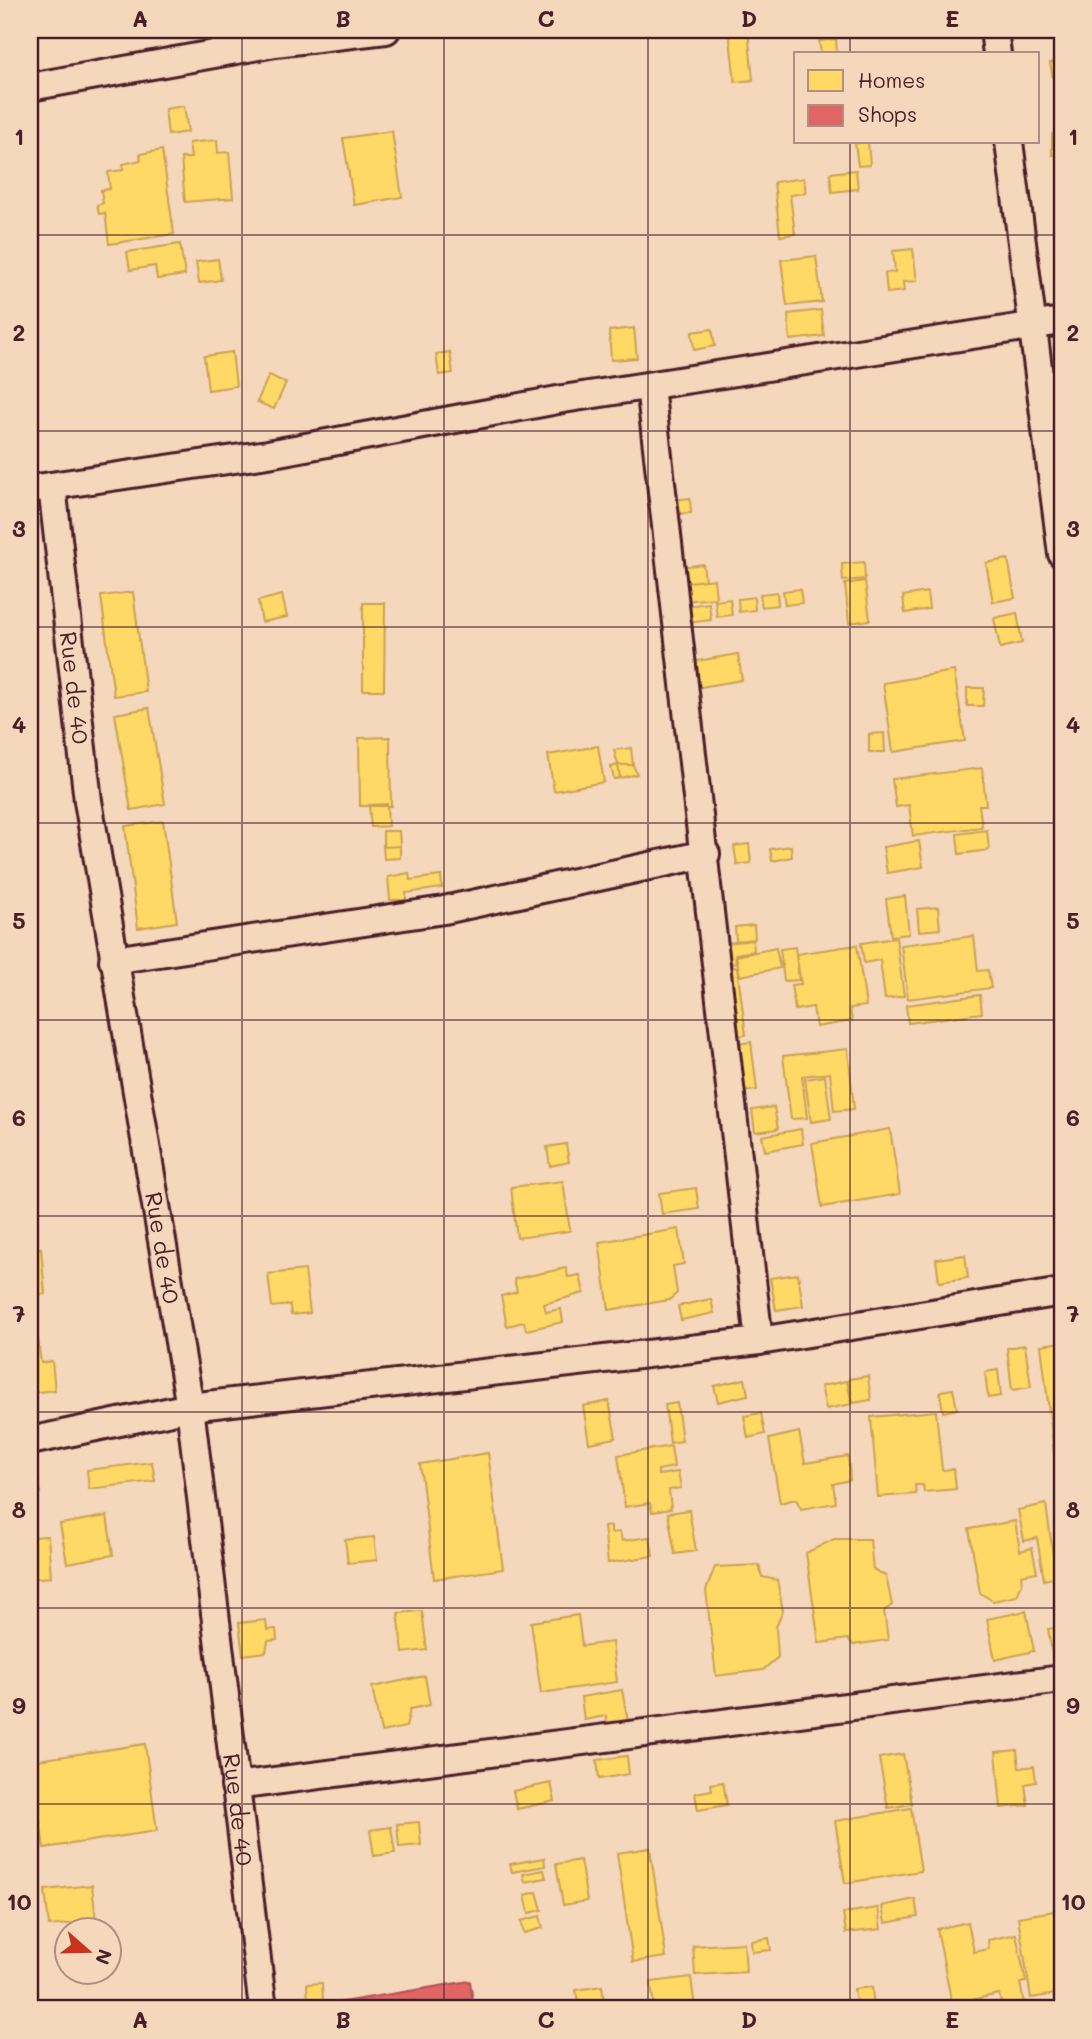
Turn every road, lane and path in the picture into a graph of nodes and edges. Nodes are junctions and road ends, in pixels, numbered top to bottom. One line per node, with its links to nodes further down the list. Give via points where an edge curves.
1 (386, 30): 3 (street)
2 (994, 30): 4 (street)
3 (273, 36): 5 (street)
4 (997, 52)
5 (30, 87)
6 (1009, 144): 8 (street)
7 (1062, 321): 8 (street)
8 (1033, 325): 9 (street); 11 (street)
9 (650, 386): 10 (street, via 268,454); 12 (street)
10 (41, 487): 13 (street, Rue de 40)
11 (1062, 554)
12 (706, 853): 13 (street, via 444,910); 15 (street)
13 (113, 960): 16 (street, Rue de 40)
14 (1062, 1292): 15 (street)
15 (759, 1341): 16 (street)
16 (190, 1407): 17 (street); 19 (street, Rue de 40)
17 (30, 1441)
18 (1062, 1679): 19 (street)
19 (235, 1786): 20 (street, Rue de 40)
20 (263, 2009)

